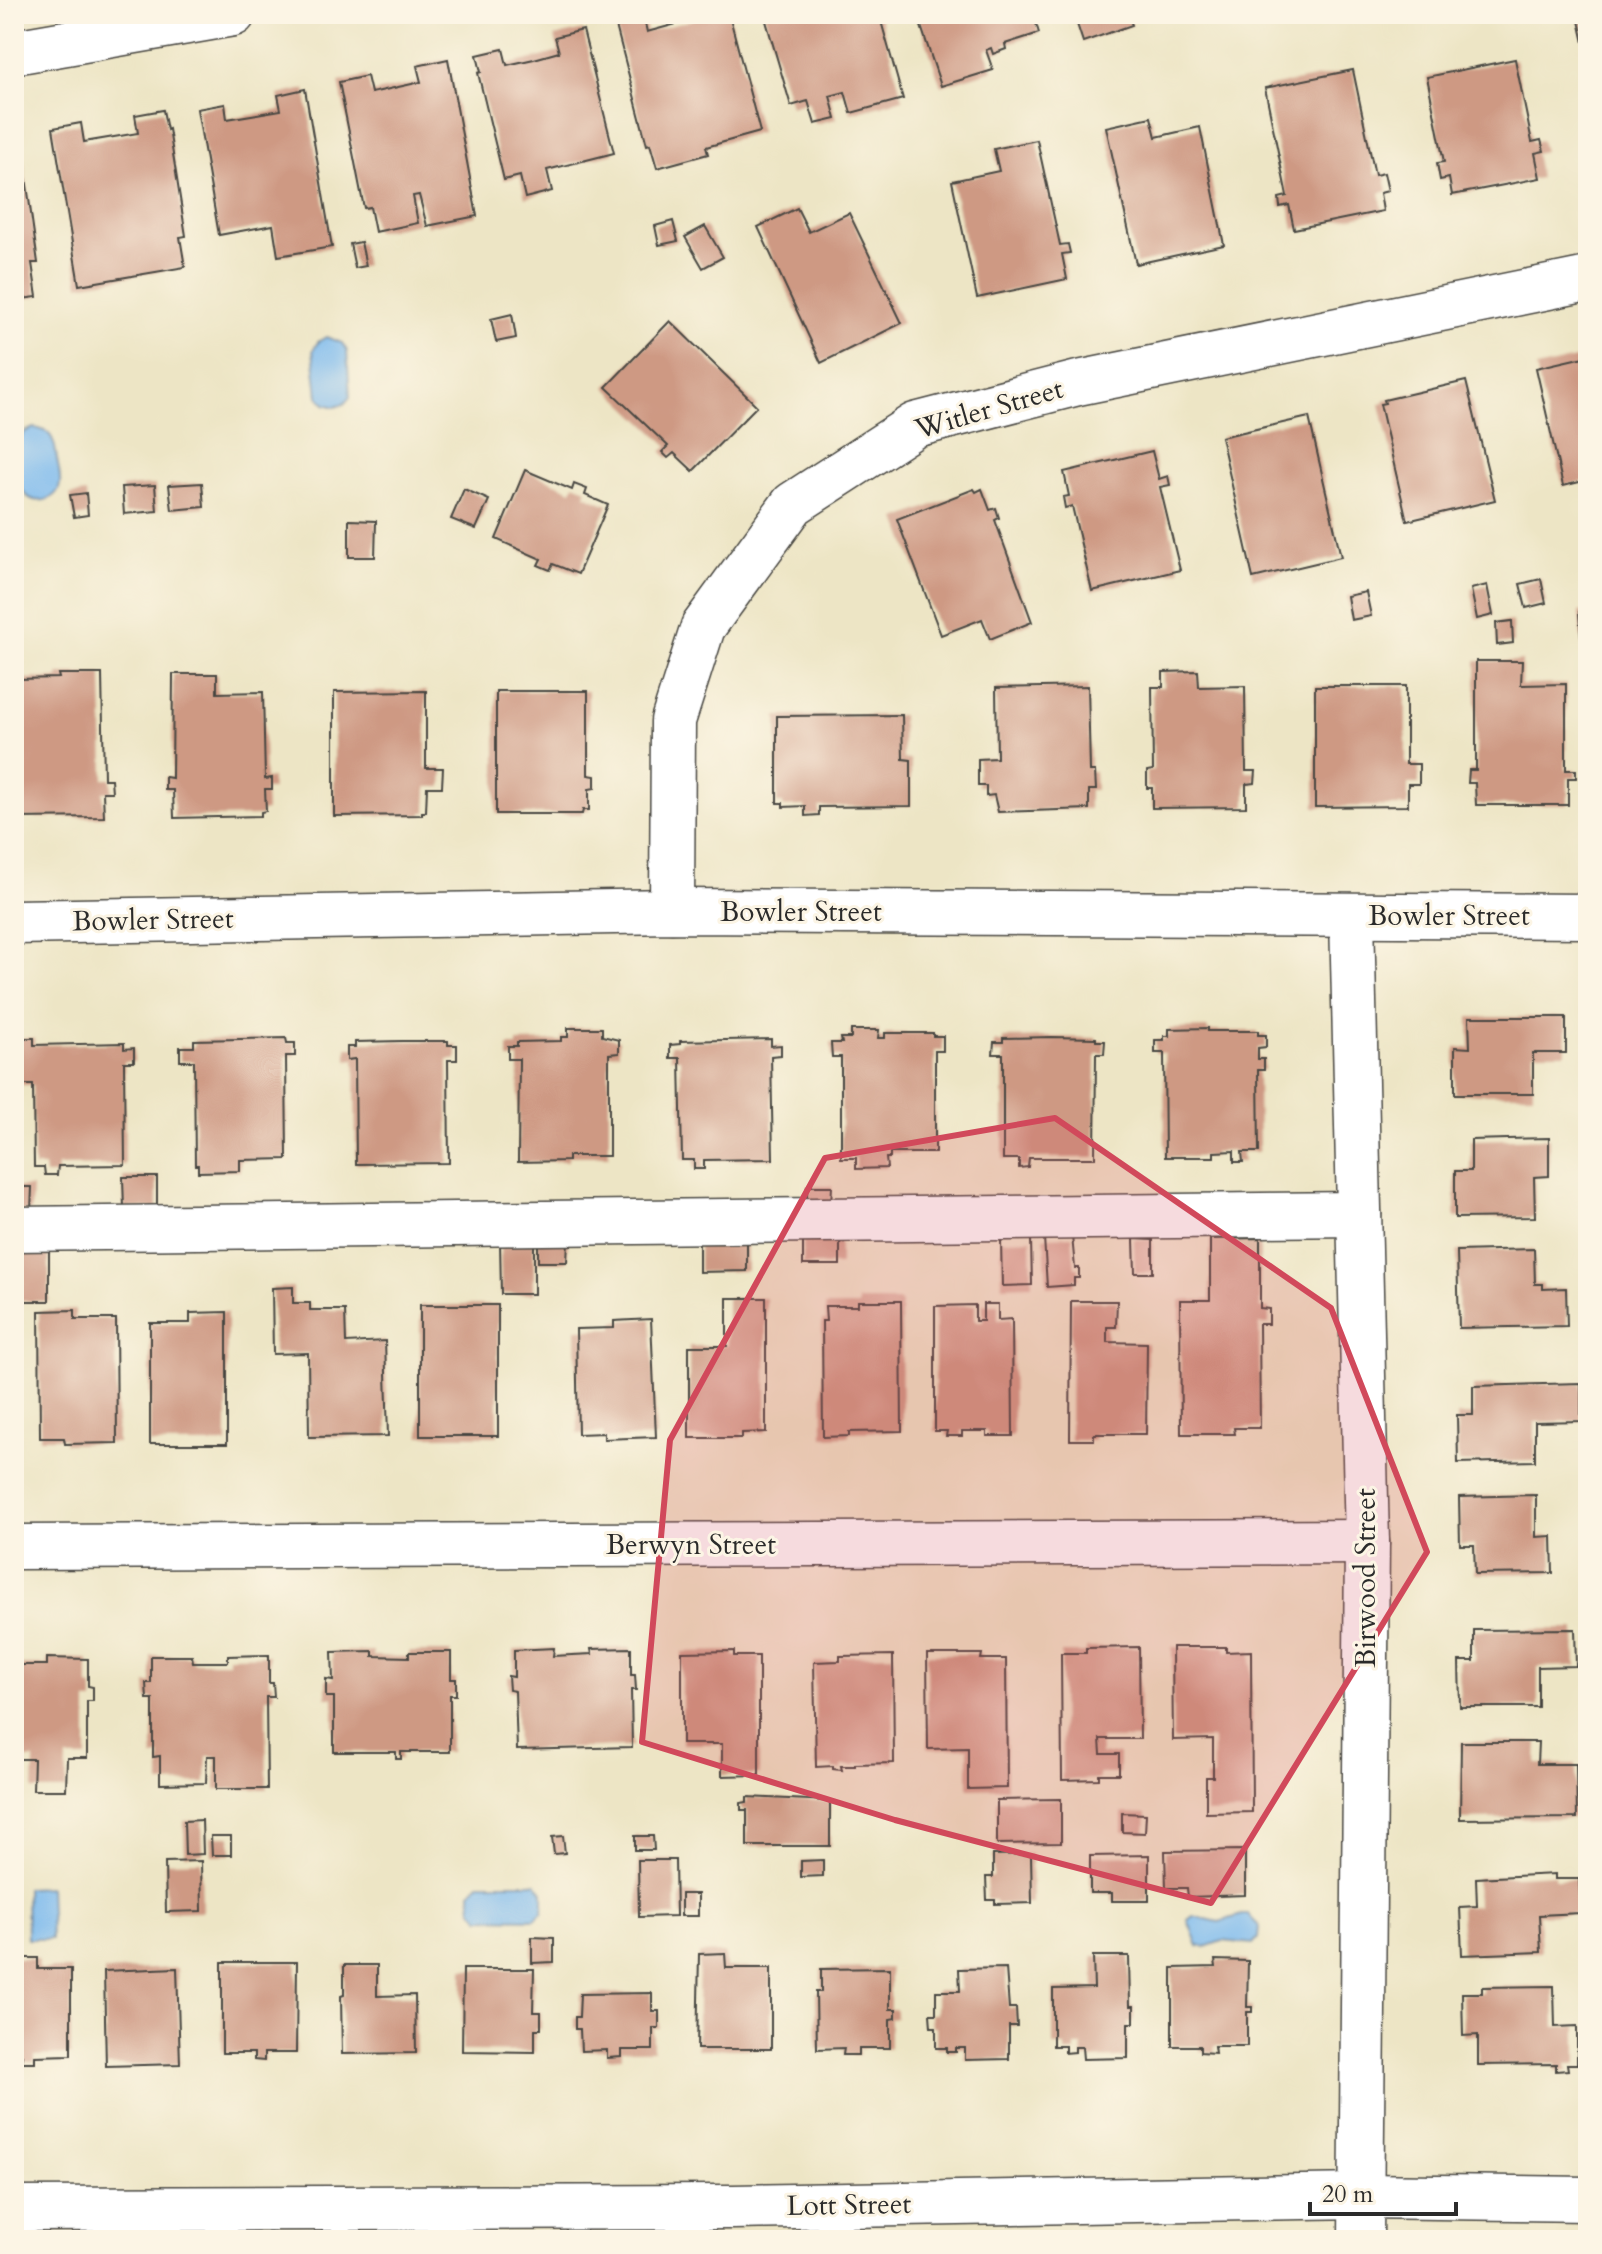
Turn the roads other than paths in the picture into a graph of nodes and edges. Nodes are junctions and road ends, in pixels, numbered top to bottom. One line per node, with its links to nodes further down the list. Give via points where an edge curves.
1 (233, 14): 2 (street)
2 (14, 52)
3 (1588, 279): 4 (street, Witler Street, via 1078,383 915,425 793,504 703,627 673,721)
4 (672, 911): 6 (street, Bowler Street); 7 (street, Bowler Street)
5 (1588, 916): 6 (street, Bowler Street)
6 (1352, 917): 8 (street, Birwood Street)
7 (14, 922)
8 (1359, 1214): 9 (street); 10 (street, Birwood Street)
9 (14, 1229)
10 (1367, 1542): 11 (street, Berwyn Street); 12 (street, Birwood Street)
11 (14, 1547)
12 (1361, 2196): 13 (street, Lott Street); 15 (street, Lott Street); 16 (street, Birwood Street)
13 (1588, 2199)
14 (38, 2219): 15 (street, Lott Street)
15 (733, 2224)
16 (1361, 2240)

